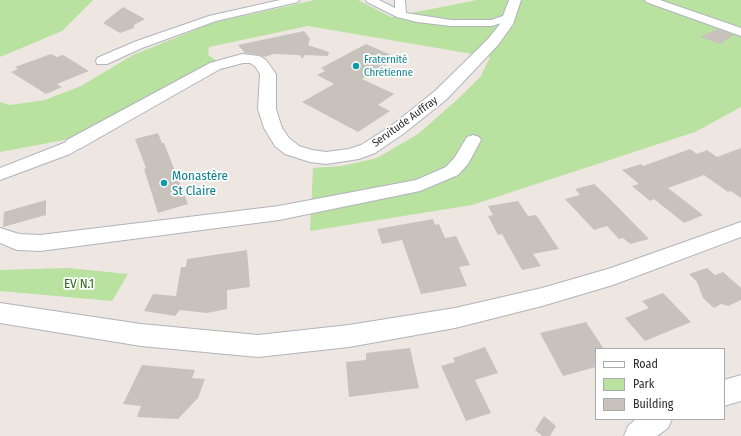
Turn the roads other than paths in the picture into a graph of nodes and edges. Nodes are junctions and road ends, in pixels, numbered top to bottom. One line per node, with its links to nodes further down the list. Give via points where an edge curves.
1 (294, 0): 9 (street, via 207,20)
2 (371, 0): 6 (street)
3 (400, 0): 6 (street)
4 (516, 0): 7 (street, Servitude Auffray)
5 (650, 0): 8 (street)
6 (401, 15): 7 (street, via 417,19 475,24 492,23)
7 (509, 17): 11 (street, Servitude Auffray, via 493,42 442,95 397,130 368,149 352,155 326,158 310,156 292,150 282,142 273,128 267,108 268,74 262,63 254,58 242,58 215,66)
8 (741, 32)
9 (102, 61)
10 (473, 140): 14 (street, via 462,160 452,171 439,177 420,184 326,204 279,213 40,243 16,242)
11 (74, 144): 12 (street)
12 (0, 174)
13 (741, 229): 15 (street, via 612,276 542,297 455,318 349,336 258,346 141,335)
14 (0, 235)
15 (0, 313)
16 (741, 388): 17 (street)
17 (725, 393)
18 (657, 420): 19 (street)
19 (638, 436)

